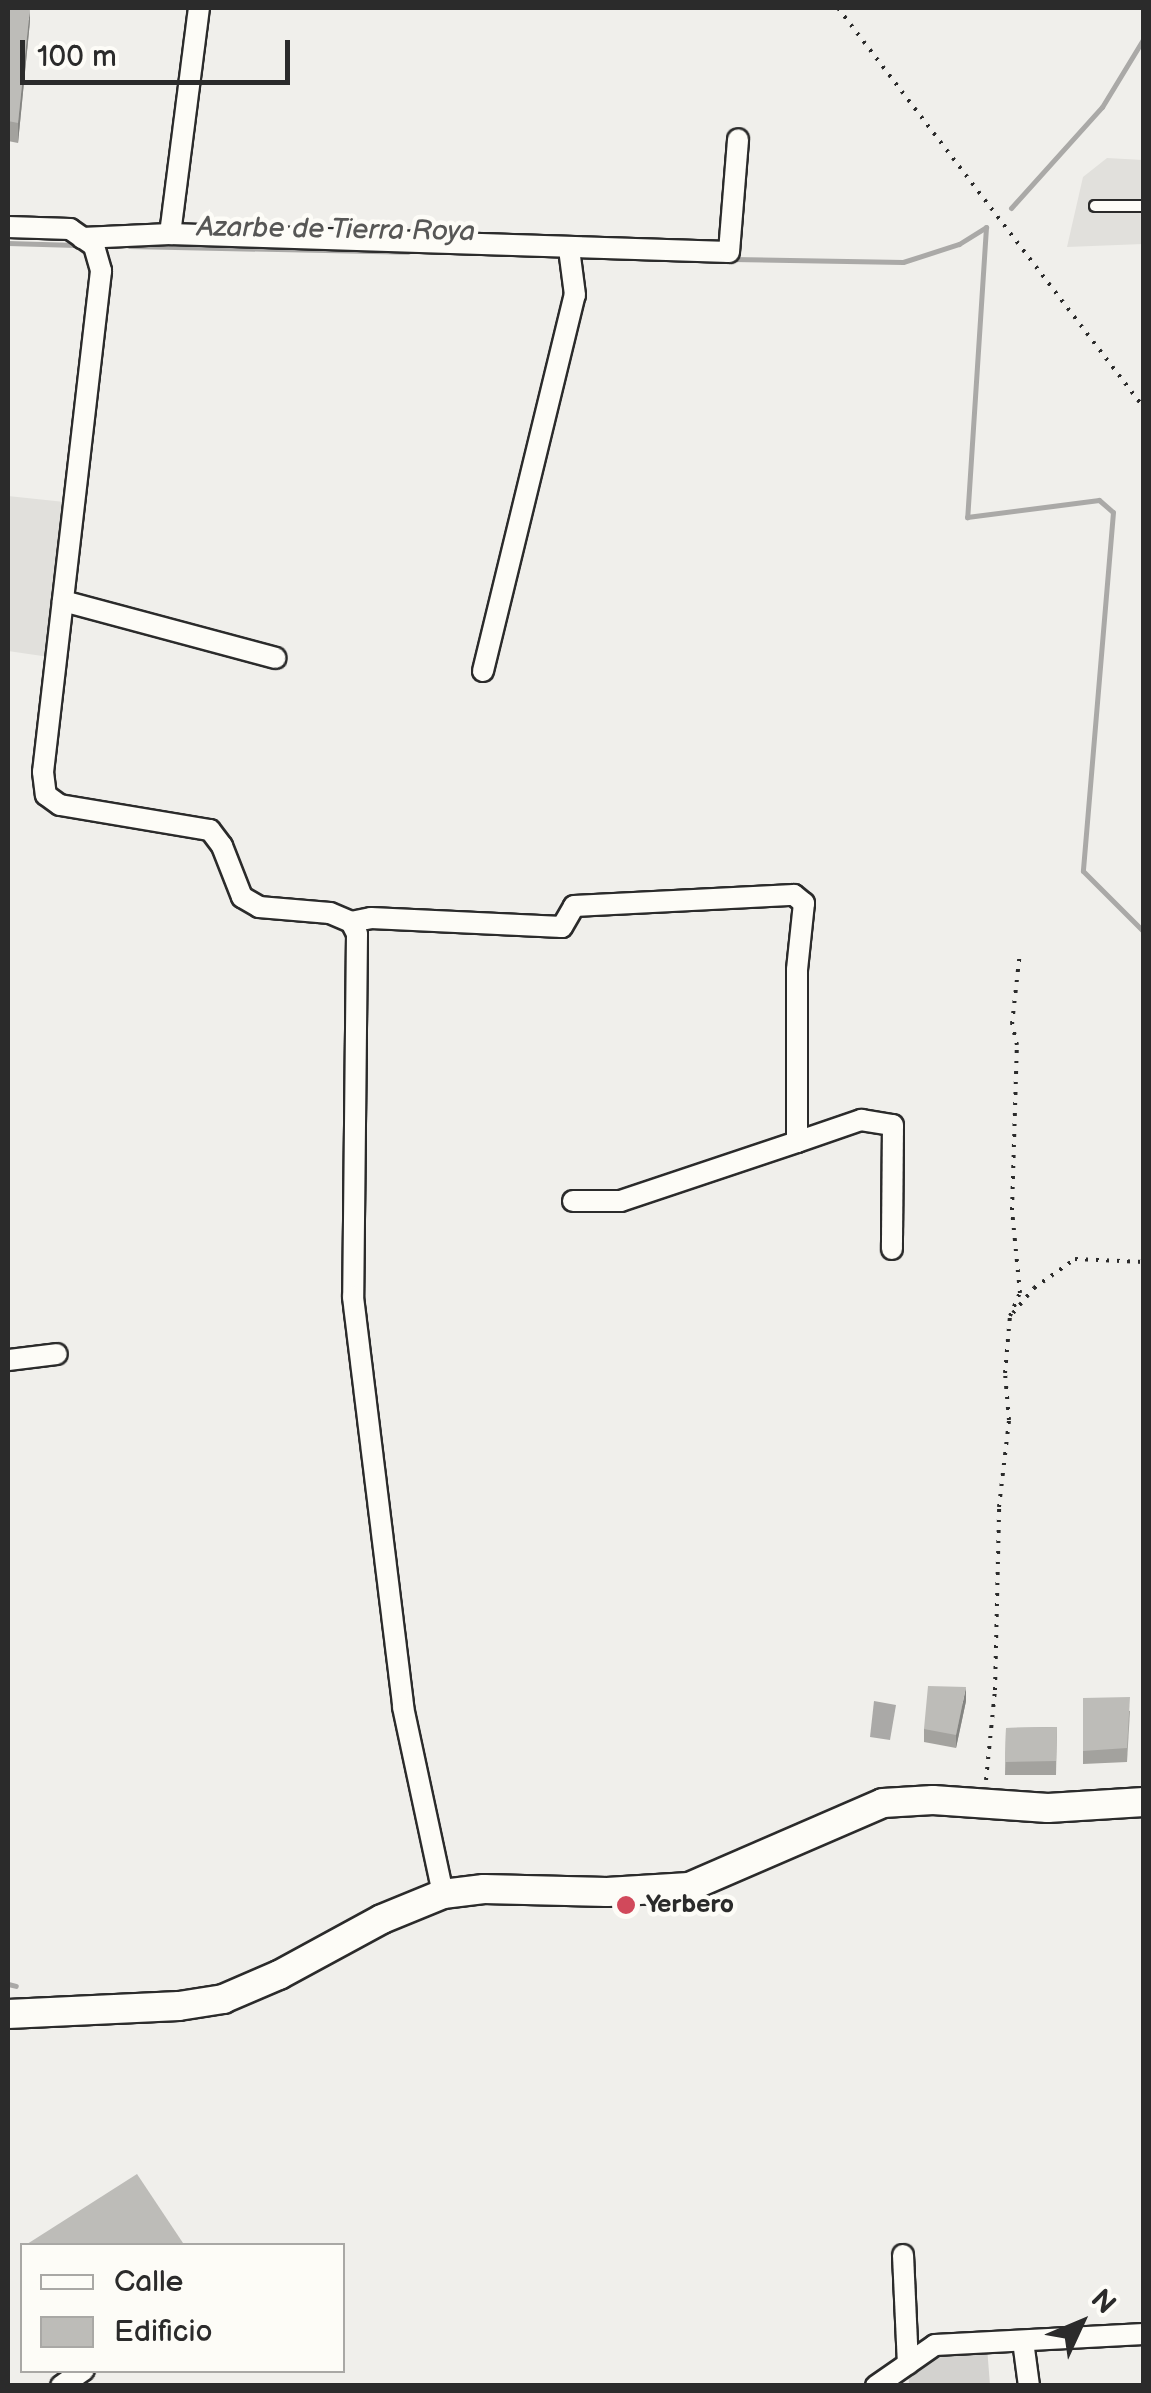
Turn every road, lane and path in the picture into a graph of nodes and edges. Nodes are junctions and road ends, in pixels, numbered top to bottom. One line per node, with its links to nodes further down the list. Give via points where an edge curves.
1 (199, 8): 7 (street)
2 (838, 8): 10 (path)
3 (738, 139): 9 (street, via 730,252)
4 (1095, 206): 5 (lane)
5 (1144, 206)
6 (8, 227): 8 (street, via 70,228)
7 (170, 234): 8 (street); 9 (street)
8 (82, 238): 11 (street, via 94,246 101,271)
9 (569, 249): 13 (street, via 575,295)
10 (1144, 408)
11 (63, 601): 12 (street); 14 (street, via 46,795 60,805 210,830 242,897 259,907 330,912)
12 (276, 658)
13 (483, 672)
14 (351, 922): 16 (street, via 562,927 574,906 794,896 804,903 797,970); 25 (street, via 359,956 353,1297 403,1707)
15 (1020, 952): 20 (path, via 1012,1024 1012,1210 1020,1292)
16 (797, 1142): 17 (street, via 621,1201); 18 (street, via 861,1120 893,1125)
17 (573, 1201)
18 (892, 1249)
19 (1144, 1262): 20 (path, via 1075,1259 1034,1288)
20 (1010, 1316): 24 (path, via 994,1708)
21 (57, 1354): 22 (street)
22 (8, 1360)
23 (1144, 1802): 24 (main road)
24 (982, 1804): 25 (main road, via 912,1800 870,1806 732,1871 676,1889 484,1888)
25 (442, 1894): 26 (main road, via 223,1999)
26 (8, 2014)
27 (903, 2256): 30 (street)
28 (1144, 2334): 29 (street)
29 (1023, 2341): 30 (street, via 935,2345); 32 (street)
30 (908, 2364): 31 (street)
31 (876, 2386)
32 (1029, 2386)

